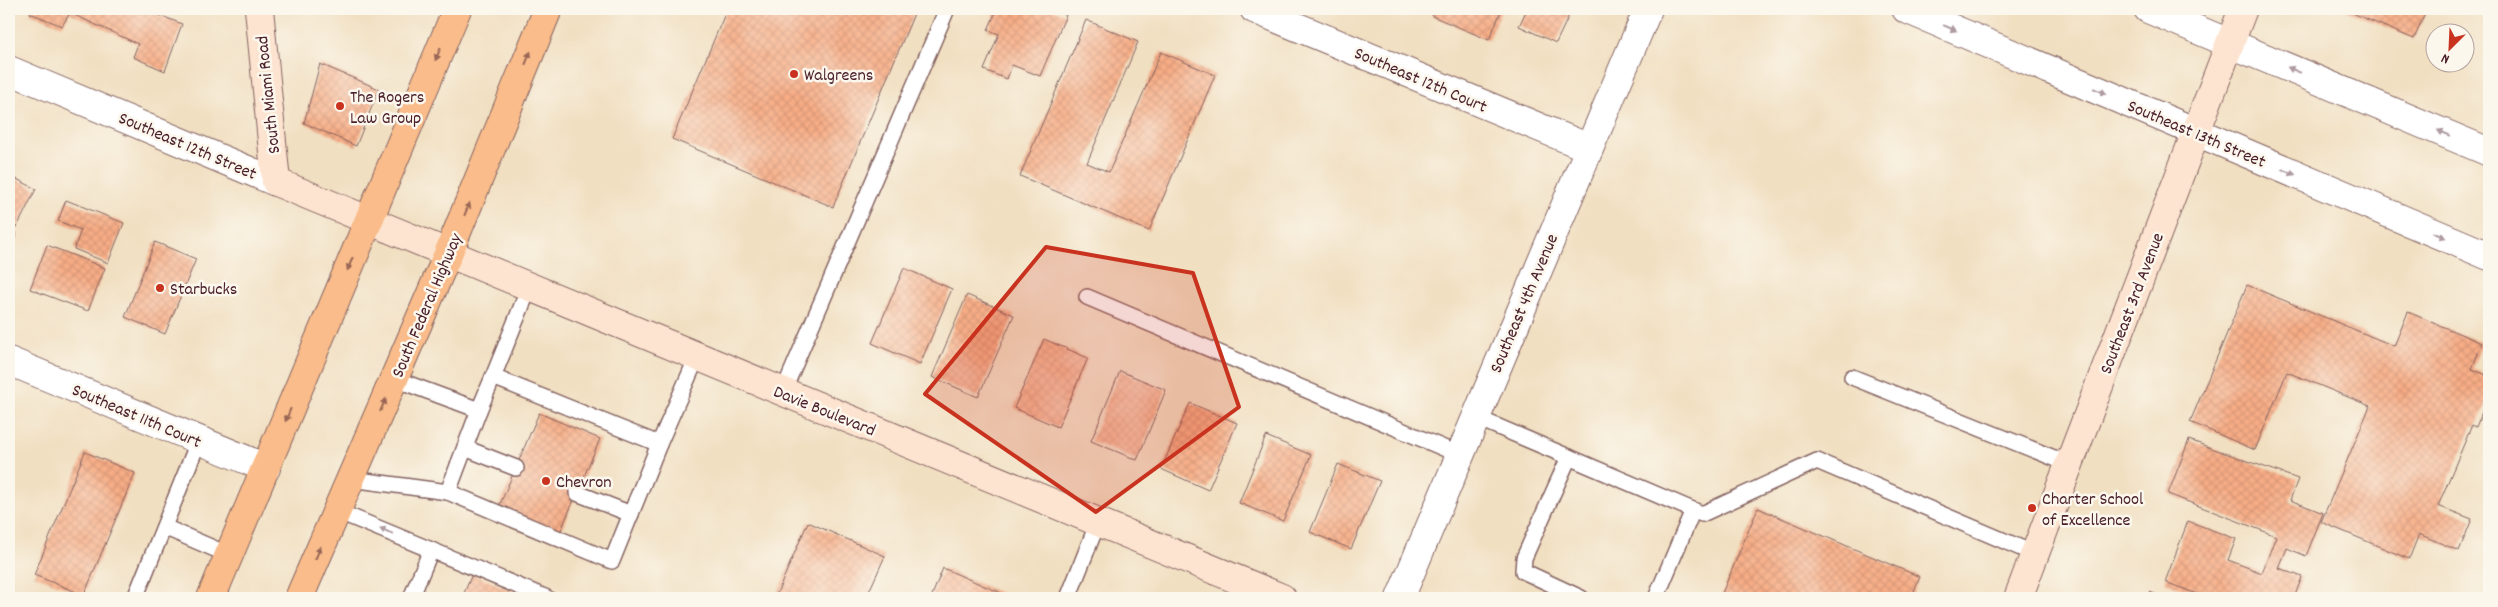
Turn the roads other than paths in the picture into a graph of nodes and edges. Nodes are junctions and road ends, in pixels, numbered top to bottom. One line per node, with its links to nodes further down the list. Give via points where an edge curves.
1 (258, 9): 15 (main road, South Miami Road)
2 (457, 9): 16 (main road, one-way to 16)
3 (548, 9): 17 (main road, South Federal Highway, one-way to 3)
4 (947, 9): 26 (lane)
5 (1254, 9): 13 (street, Southeast 12th Court)
6 (1648, 9): 13 (street, Southeast 4th Avenue)
7 (1906, 9): 12 (street, Southeast 13th Street, one-way to 12)
8 (2148, 9): 10 (street)
9 (2243, 9): 10 (main road, Southeast 3rd Avenue)
10 (2230, 42): 12 (main road, Southeast 3rd Avenue); 14 (street, one-way to 10)
11 (9, 70): 15 (street, Southeast 12th Street)
12 (2196, 132): 18 (street, Southeast 13th Street, one-way to 18); 34 (main road, Southeast 3rd Avenue)
13 (1589, 148): 28 (street, Southeast 4th Avenue)
14 (2489, 152)
15 (276, 182): 16 (main road, Southeast 12th Street)
16 (368, 219): 17 (main road, Davie Boulevard); 35 (main road, one-way to 35)
17 (448, 254): 19 (main road, Davie Boulevard); 25 (main road, South Federal Highway)
18 (2489, 256)
19 (529, 288): 21 (main road, Davie Boulevard); 23 (lane)
20 (1087, 297): 32 (lane)
21 (697, 357): 26 (main road, Davie Boulevard); 30 (lane)
22 (9, 361): 29 (street, Southeast 11th Court)
23 (493, 376): 27 (lane); 30 (lane)
24 (1852, 377): 34 (lane)
25 (395, 379): 27 (lane); 37 (main road, South Federal Highway, one-way to 25)
26 (782, 392): 43 (main road, Davie Boulevard)
27 (479, 410): 31 (lane)
28 (1476, 417): 32 (street, Southeast 4th Avenue); 33 (lane)
29 (199, 440): 35 (street, Southeast 11th Court); 44 (lane)
30 (658, 444): 42 (lane)
31 (465, 448): 36 (lane); 38 (lane)
32 (1460, 455): 55 (street, Southeast 4th Avenue)
33 (1568, 457): 40 (lane); 56 (lane, via 1524,558 1523,572)
34 (2070, 464): 46 (main road, Southeast 3rd Avenue)
35 (266, 468): 47 (main road)
36 (516, 468)
37 (351, 479): 38 (lane); 41 (main road, South Federal Highway)
38 (448, 492): 42 (lane, via 612,561)
39 (577, 493): 42 (lane)
40 (1693, 510): 46 (lane, via 1702,514 1817,461); 57 (lane)
41 (337, 511): 45 (lane, one-way to 41); 50 (main road, South Federal Highway, one-way to 41)
42 (631, 514)
43 (1098, 522): 53 (lane); 54 (main road, Davie Boulevard)
44 (164, 527): 47 (lane); 48 (lane)
45 (431, 550): 51 (lane); 52 (lane)
46 (2035, 554): 58 (main road, Southeast 3rd Avenue)
47 (230, 555): 49 (main road)
48 (135, 598)
49 (211, 598)
50 (299, 598)
51 (410, 598)
52 (547, 598)
53 (1068, 598)
54 (1282, 598)
55 (1400, 598)
56 (1581, 598)
57 (1656, 598)
58 (2018, 598)

